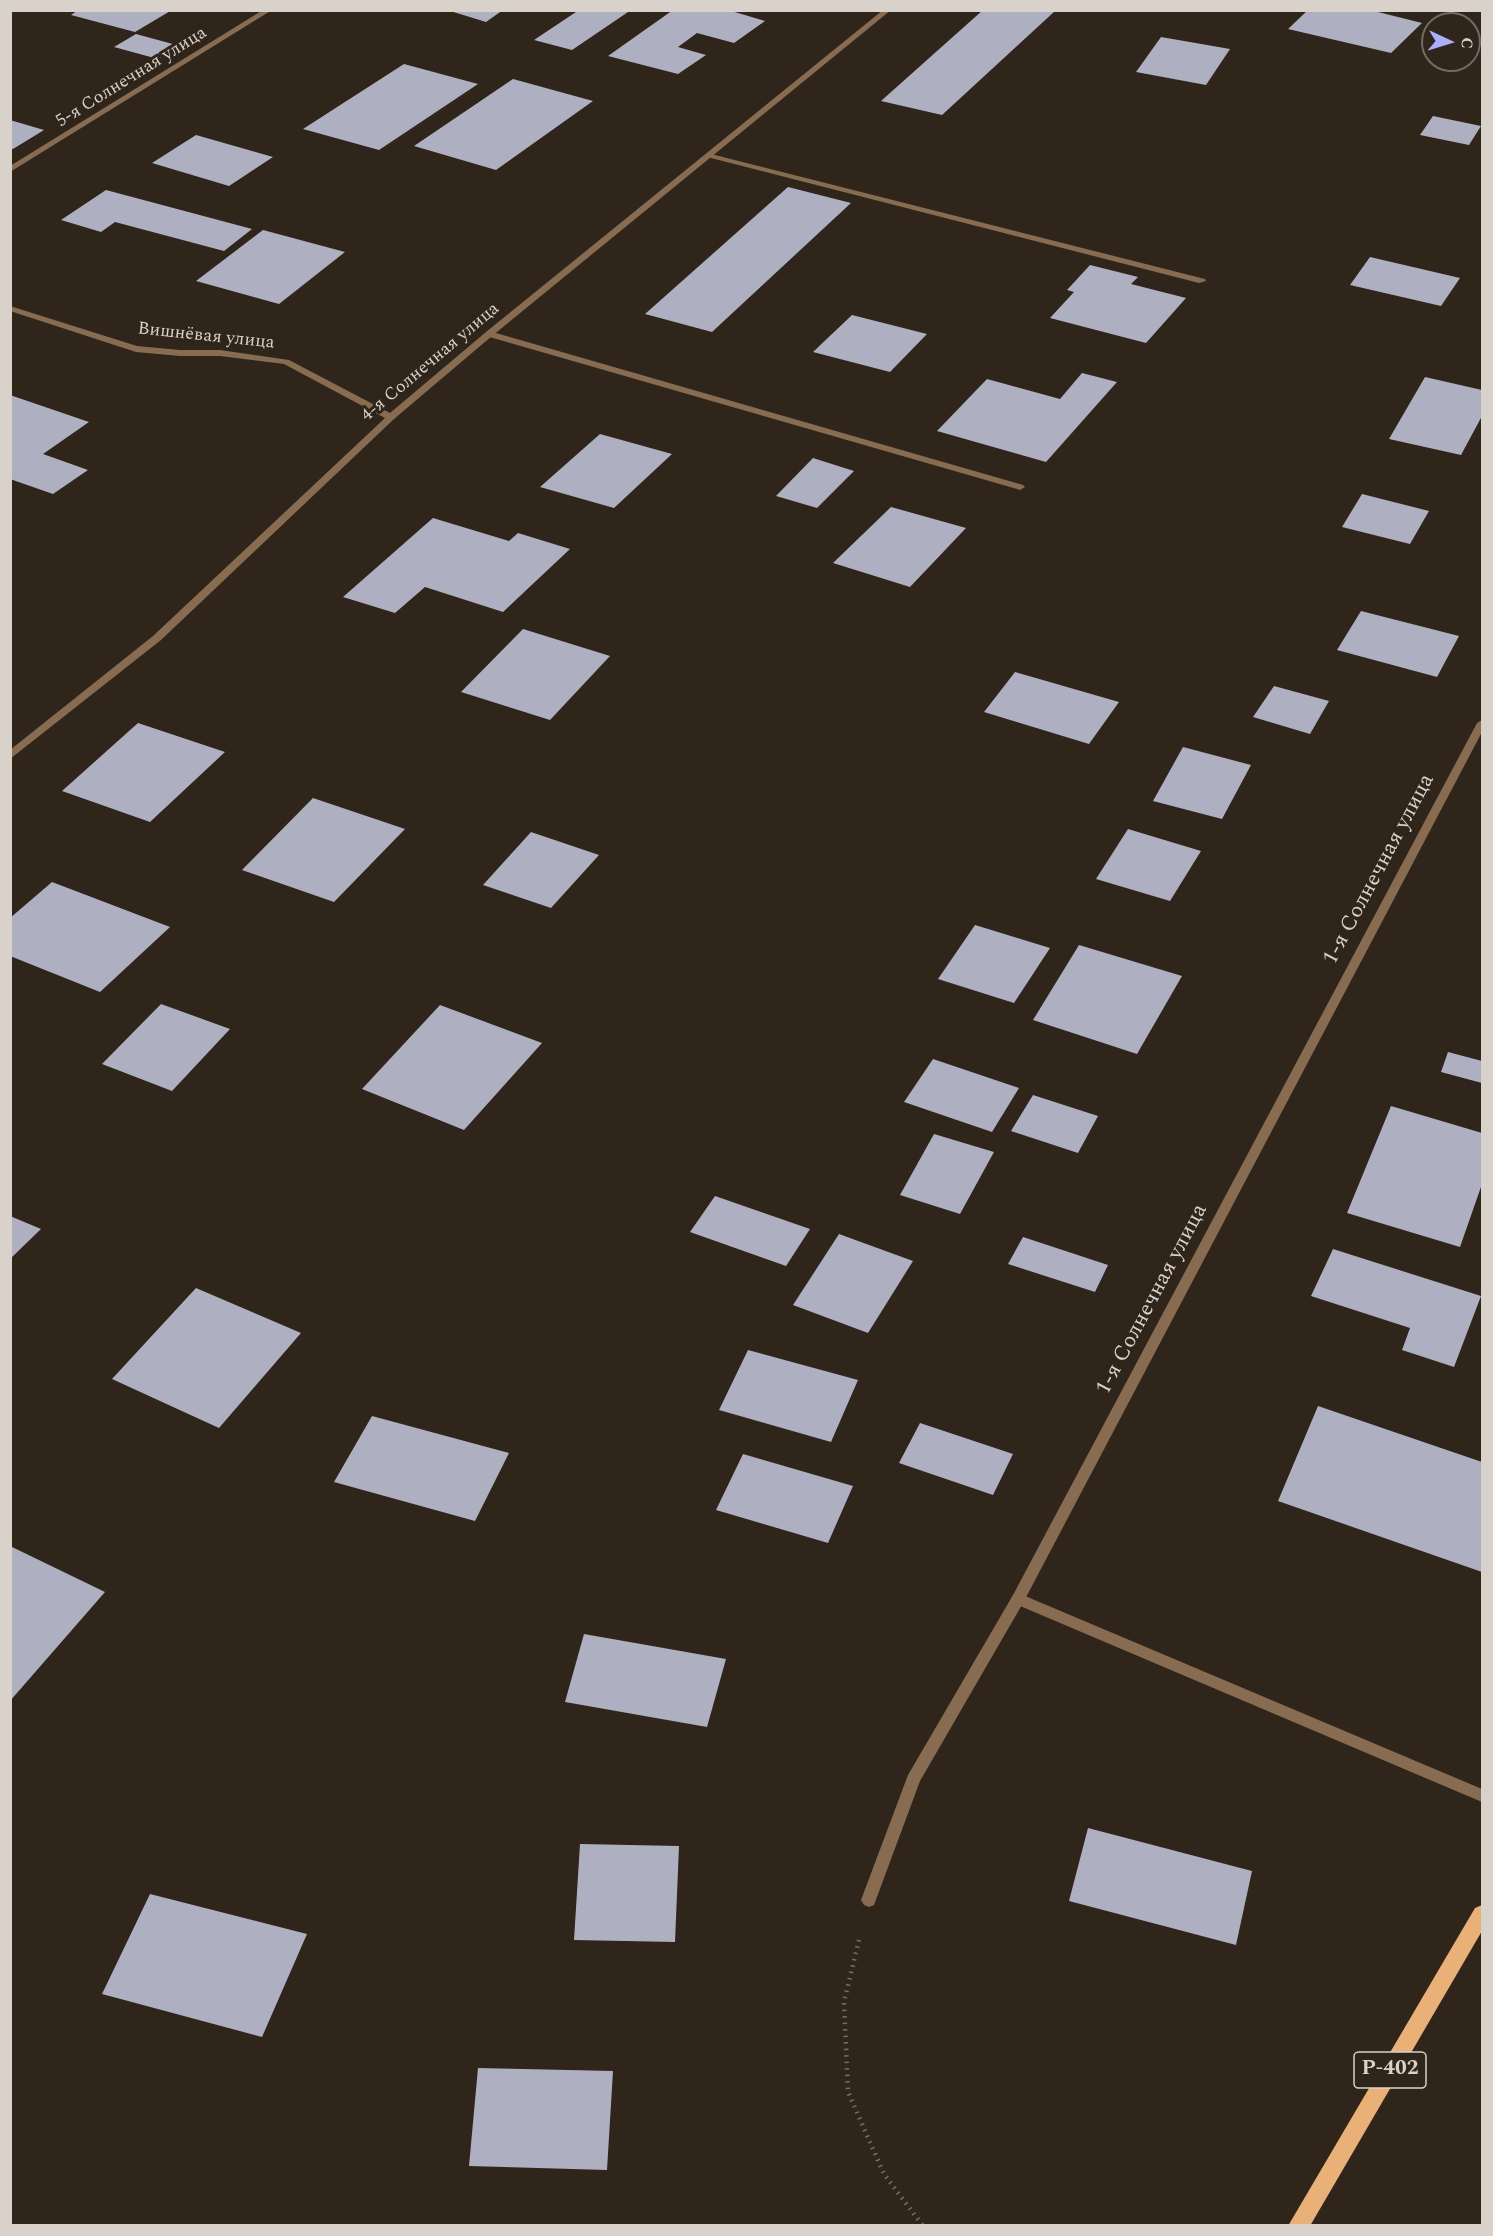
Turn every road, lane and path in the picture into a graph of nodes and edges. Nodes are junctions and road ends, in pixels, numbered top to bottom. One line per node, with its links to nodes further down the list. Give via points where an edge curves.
1 (269, 10): 4 (street, 5-я Солнечная улица)
2 (888, 10): 3 (street, 4-я Солнечная улица)
3 (710, 155): 5 (street); 7 (street, 4-я Солнечная улица)
4 (10, 170)
5 (1202, 281)
6 (10, 308): 8 (street, Вишнёвая улица, via 136,349 220,353 286,362)
7 (489, 334): 8 (street, 4-я Солнечная улица); 9 (street)
8 (391, 417): 11 (street, 4-я Солнечная улица, via 157,638)
9 (1020, 487)
10 (1482, 723): 12 (street, 1-я Солнечная улица)
11 (10, 756)
12 (1018, 1599): 13 (street); 14 (street, 1-я Солнечная улица, via 913,1779)
13 (1482, 1796)
14 (869, 1900): 16 (path, via 844,2002 848,2092 884,2174)
15 (1482, 1914): 17 (main road, Р-402)
16 (923, 2226)
17 (1298, 2226)

